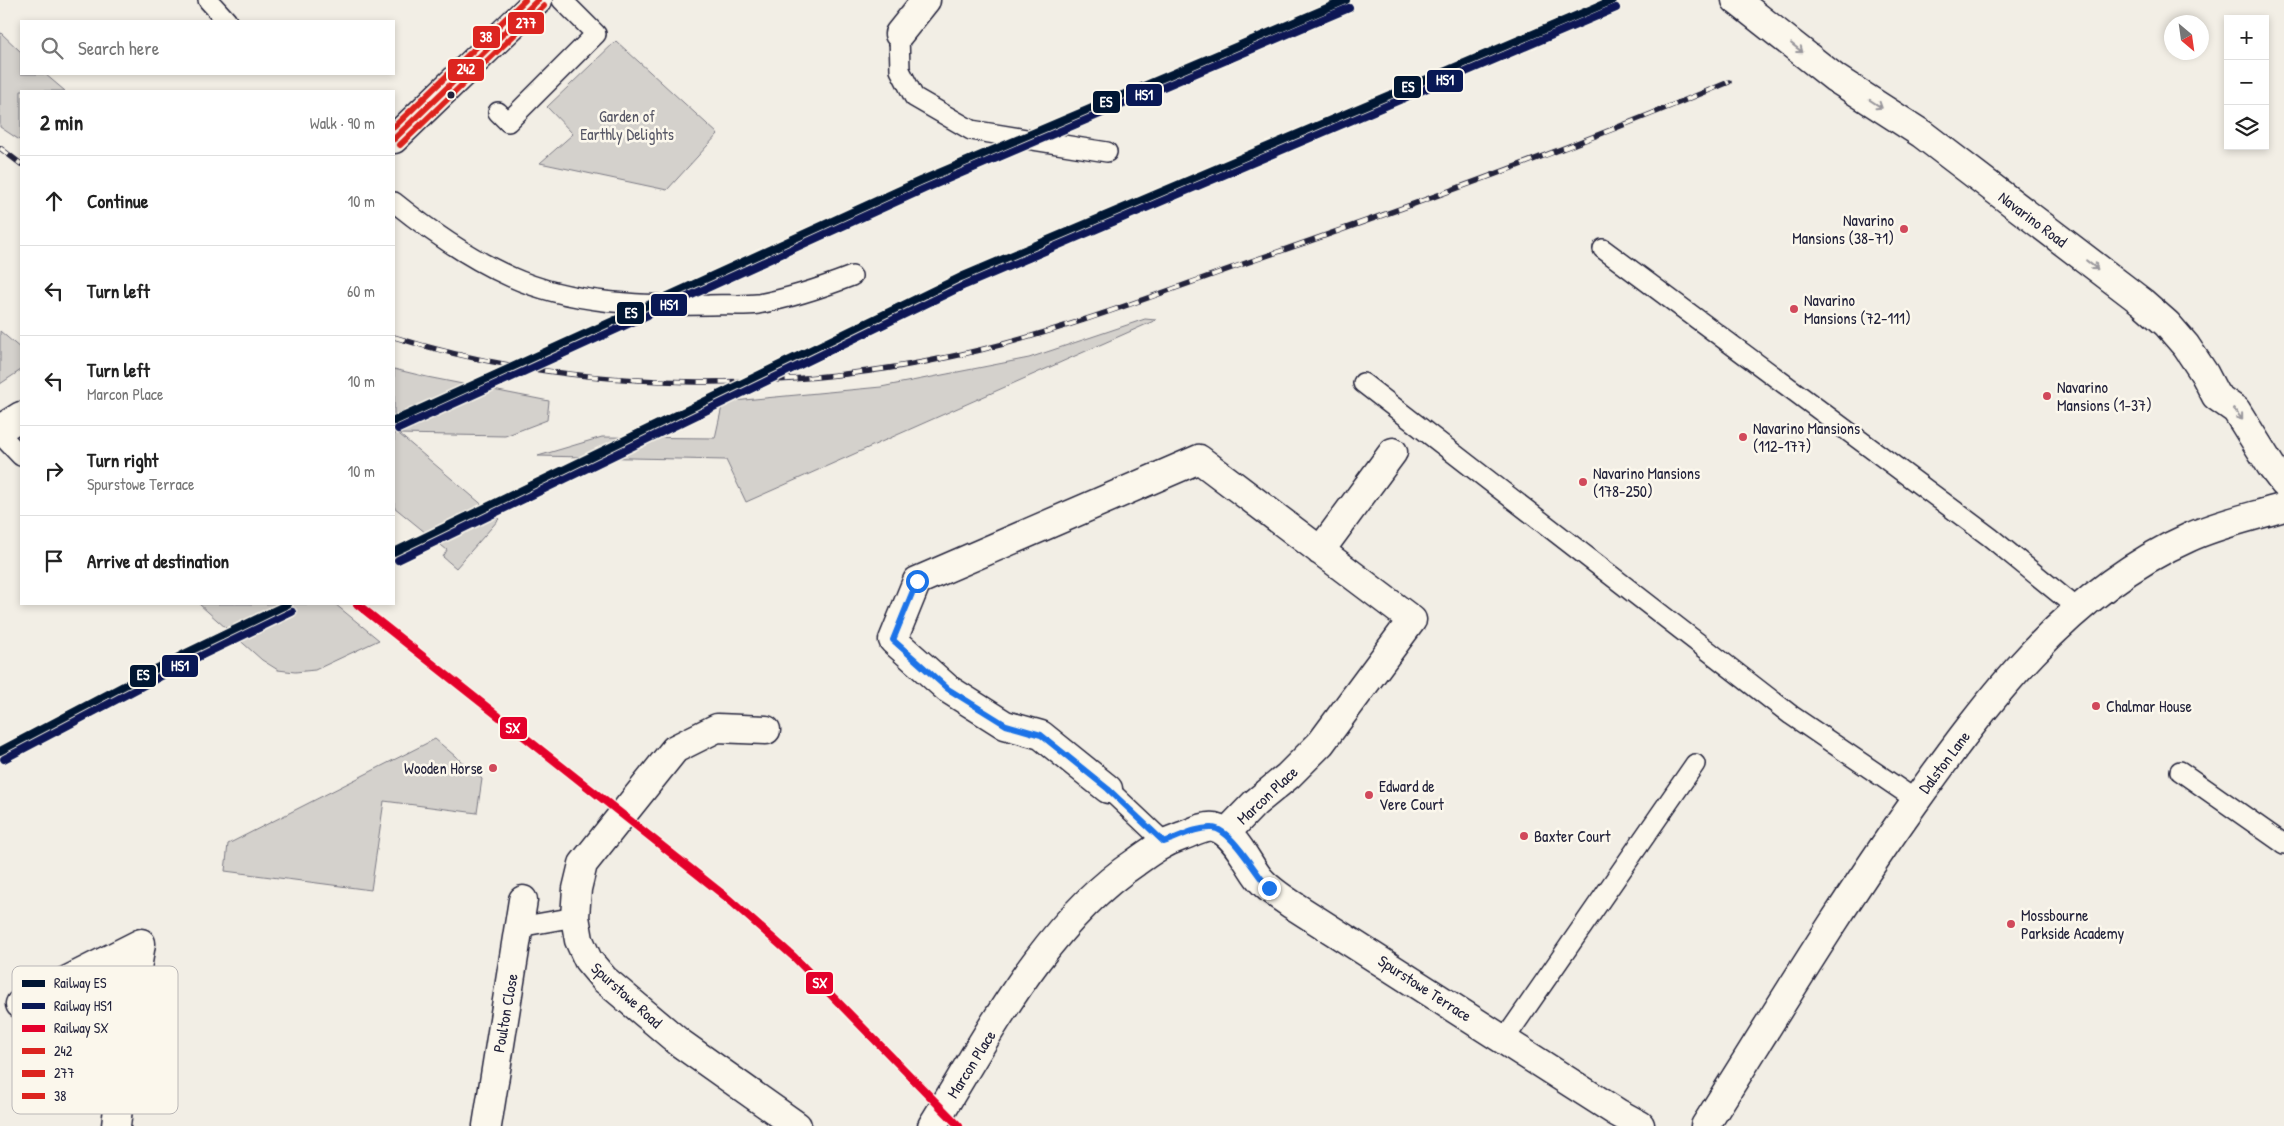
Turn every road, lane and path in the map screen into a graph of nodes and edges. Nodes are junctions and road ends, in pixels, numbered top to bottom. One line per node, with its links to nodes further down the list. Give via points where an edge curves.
1 (208, 0): 6 (lane)
2 (538, 0): 9 (street)
3 (562, 0): 8 (lane, via 596,34 508,122)
4 (926, 0): 7 (street)
5 (1736, 0): 20 (street, Navarino Road, one-way to 20, via 1835,78 1922,134 2142,302 2186,346 2216,396 2236,410)
6 (226, 20)
7 (899, 34): 10 (lane, via 900,70 914,98 971,130)
8 (498, 112)
9 (395, 138)
10 (1107, 152)
11 (395, 203): 13 (lane, via 464,253 512,278 566,294 611,302 756,304 806,294)
12 (1603, 249): 23 (lane, via 1990,537)
13 (852, 276)
14 (1363, 383): 28 (lane, via 1791,715)
15 (20, 417): 16 (street)
16 (0, 429)
17 (0, 434): 19 (lane)
18 (1393, 452): 22 (street)
19 (20, 455)
20 (2284, 482)
21 (2282, 511): 23 (street, Dalston Lane, via 2188,537 2136,567)
22 (1320, 551): 27 (street, Marcon Place, via 1199,459 917,581 893,640 948,689 1006,725 1041,735); 29 (street, Marcon Place, via 1412,620 1321,743)
23 (2078, 610): 28 (street, Dalston Lane, via 2021,664 1949,753)
24 (766, 730): 33 (street, Spurstowe Road, via 717,728 675,749 583,864)
25 (1695, 764): 37 (lane)
26 (2180, 771): 31 (lane)
27 (1108, 789): 30 (lane)
28 (1916, 800): 42 (street, Dalston Lane, via 1868,868)
29 (1226, 833): 30 (street, Marcon Place, via 1214,827); 37 (street, Spurstowe Terrace, via 1269,888)
30 (1164, 842): 41 (street, Marcon Place, via 1122,871 1071,917 1027,974)
31 (2284, 844)
32 (523, 900): 34 (street, Poulton Close)
33 (575, 917): 34 (lane); 40 (street, Spurstowe Road, via 579,940 588,960 604,979 680,1043)
34 (519, 928): 39 (street, Poulton Close)
35 (95, 966): 36 (street, via 141,943)
36 (138, 966)
37 (1504, 1040): 38 (street, Spurstowe Terrace)
38 (1640, 1125)
39 (487, 1126)
40 (797, 1126)
41 (932, 1126)
42 (1705, 1126)

